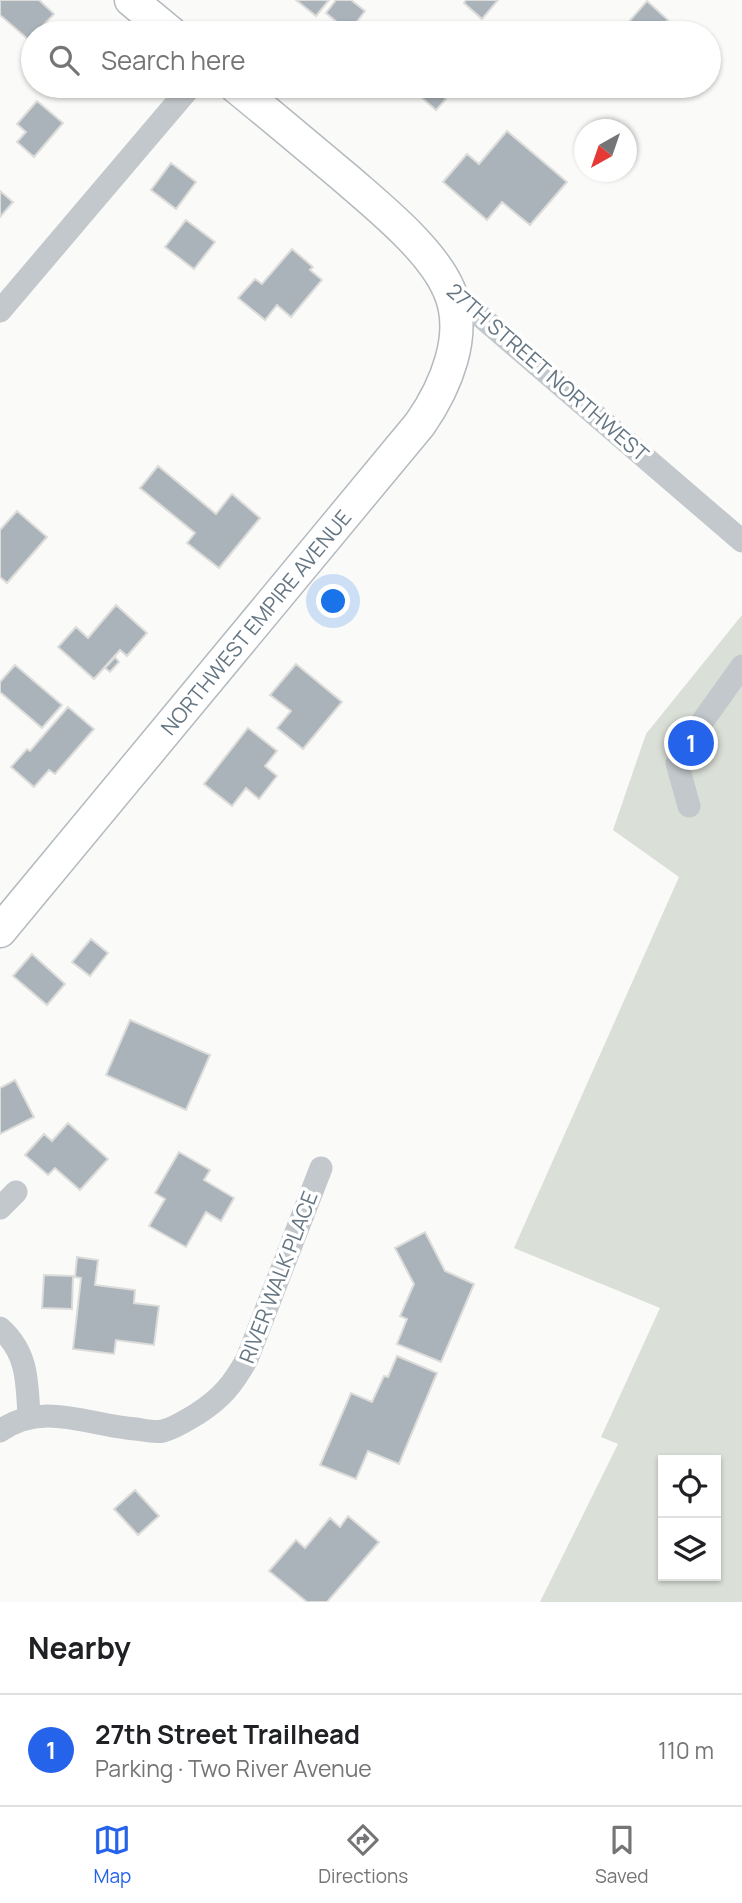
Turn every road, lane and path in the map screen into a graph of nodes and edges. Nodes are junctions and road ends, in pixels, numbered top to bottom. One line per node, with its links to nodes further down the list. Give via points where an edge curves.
1 (131, 0): 2 (street)
2 (156, 21)
3 (181, 98): 6 (street)
4 (249, 98): 5 (street, 27TH STREET NORTHWEST, via 393,220)
5 (450, 290): 7 (street, 27TH STREET NORTHWEST); 10 (street, NORTHWEST EMPIRE AVENUE, via 457,326 453,355 445,381 420,425)
6 (0, 311)
7 (742, 541)
8 (742, 666): 9 (street, via 677,763)
9 (689, 806)
10 (0, 930)
11 (321, 1168): 13 (street, RIVER WALK PLACE, via 247,1359 233,1384 212,1404 162,1431 46,1414)
12 (0, 1328): 13 (street, via 15,1342 27,1373)
13 (29, 1417): 14 (street, RIVER WALK PLACE)
14 (0, 1431)

